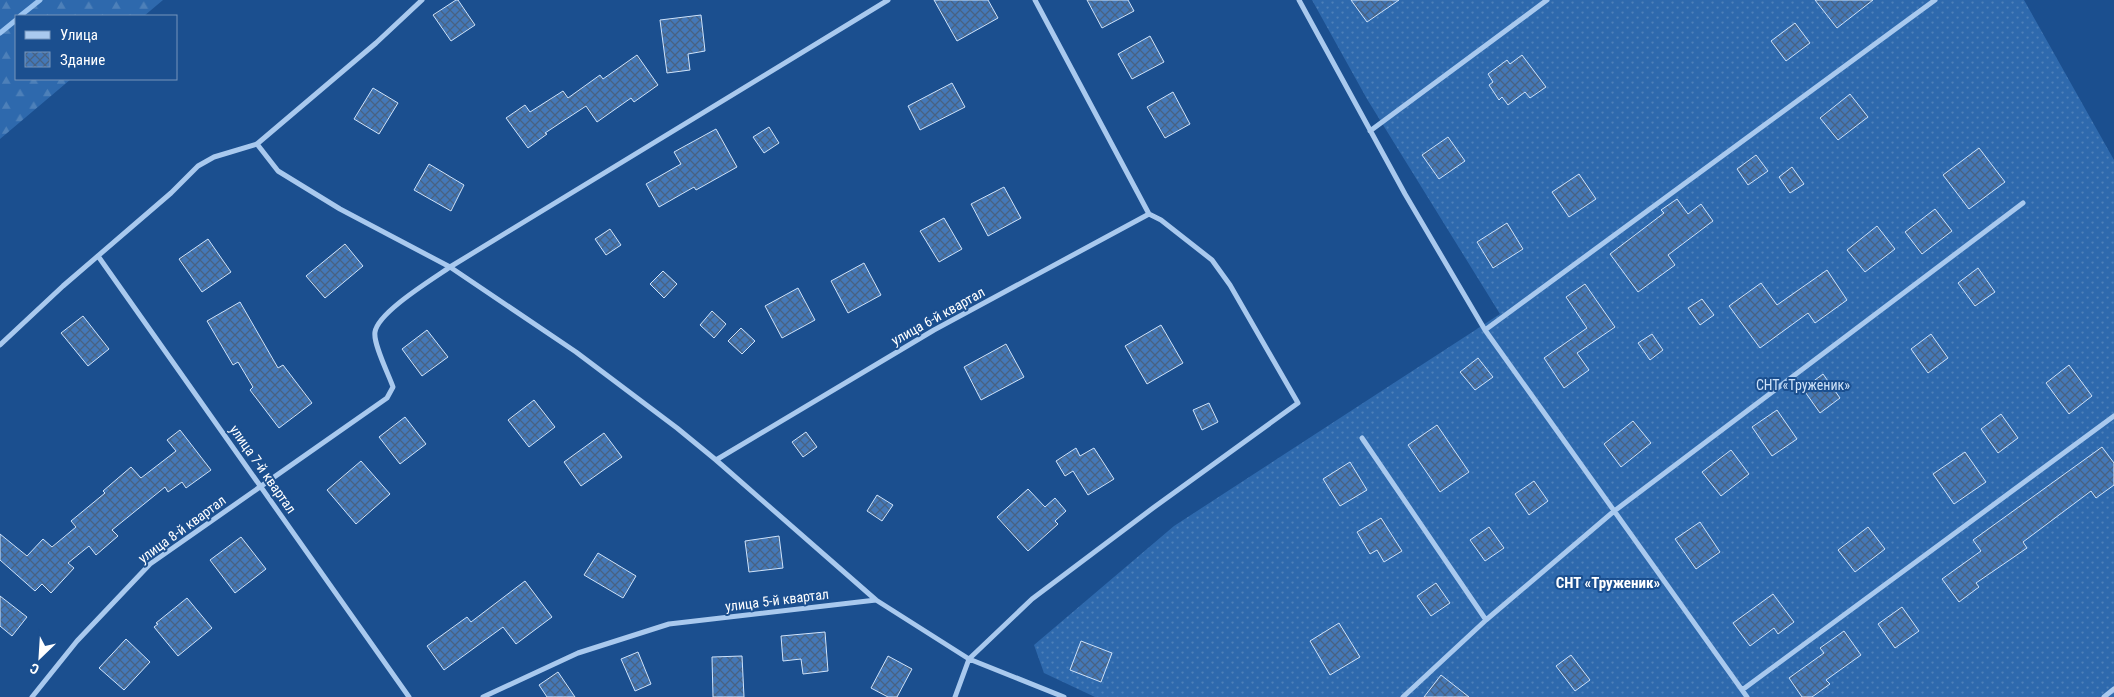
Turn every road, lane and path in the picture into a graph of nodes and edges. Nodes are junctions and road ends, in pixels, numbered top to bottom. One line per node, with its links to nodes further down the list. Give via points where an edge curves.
1 (422, 0): 8 (street)
2 (888, 0): 12 (street, улица 8-й квартал)
3 (1035, 0): 10 (street)
4 (1299, 0): 7 (street)
5 (1547, 0): 7 (street)
6 (1935, 0): 13 (street)
7 (1370, 131): 13 (street)
8 (258, 144): 11 (street, via 214,157 198,166); 12 (street, via 278,171 340,209)
9 (2023, 203): 19 (street)
10 (1149, 214): 17 (street, улица 6-й квартал, via 934,330); 22 (street, via 1212,260 1230,285 1298,403 1032,599)
11 (98, 256): 14 (street); 18 (street, улица 7-й квартал)
12 (450, 267): 17 (street, via 576,352); 18 (street, улица 8-й квартал, via 381,319 375,333 393,387 387,398)
13 (1485, 330): 19 (street)
14 (0, 345)
15 (2114, 416): 24 (street)
16 (1362, 438): 21 (street)
17 (716, 460): 20 (street)
18 (262, 486): 25 (street, улица 8-й квартал, via 150,564 77,641); 26 (street, улица 7-й квартал)
19 (1613, 512): 21 (street); 24 (street)
20 (876, 600): 22 (street); 27 (street, улица 5-й квартал, via 668,624 578,653)
21 (1486, 620): 30 (street)
22 (969, 659): 28 (street); 29 (street)
23 (2114, 689): 32 (street)
24 (1742, 690): 31 (street)
25 (32, 697)
26 (408, 697)
27 (483, 697)
28 (955, 697)
29 (1064, 697)
30 (1403, 697)
31 (1747, 697)
32 (2104, 697)

